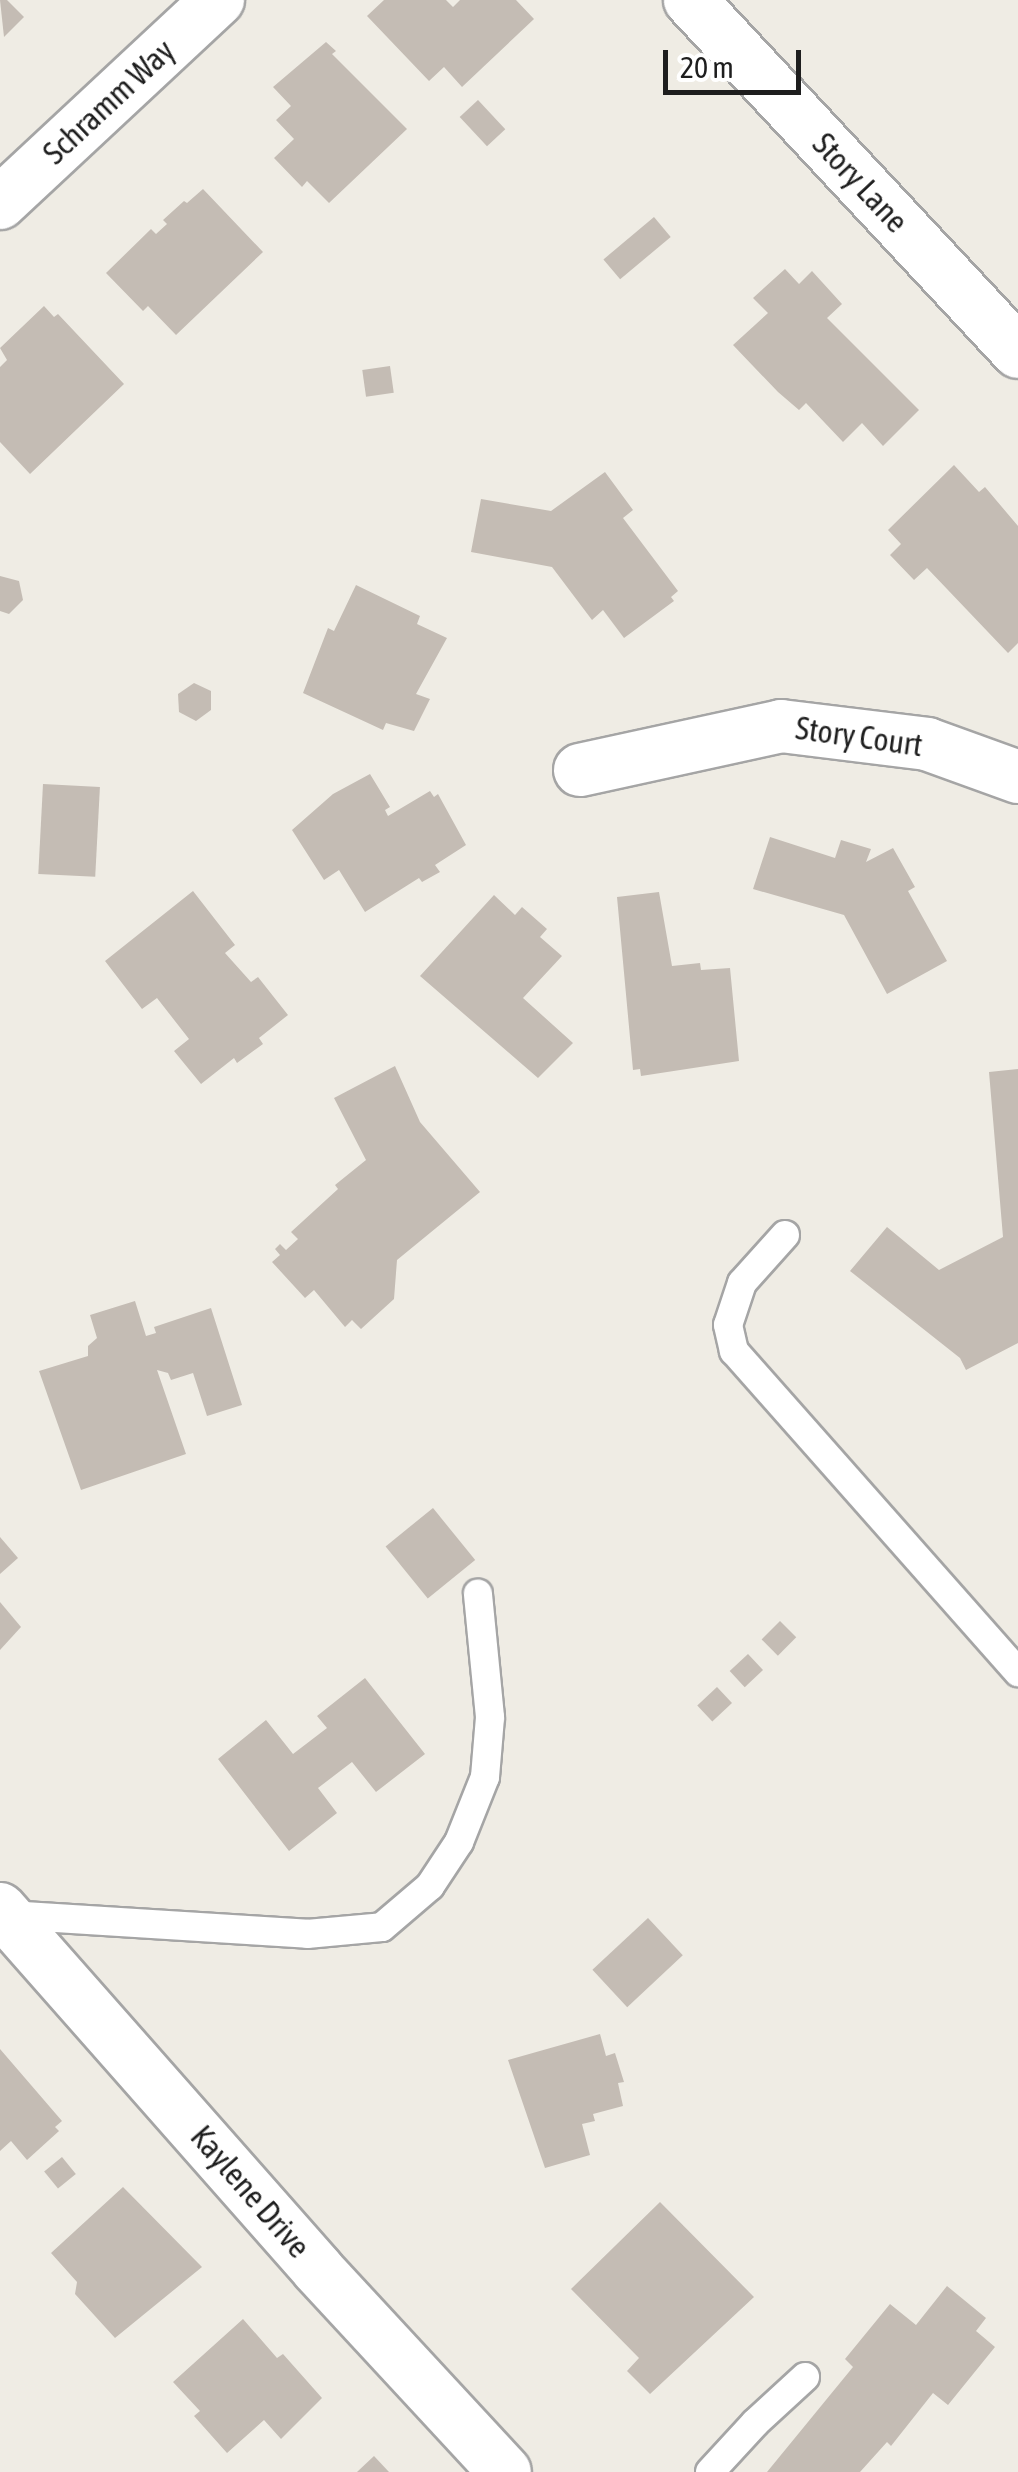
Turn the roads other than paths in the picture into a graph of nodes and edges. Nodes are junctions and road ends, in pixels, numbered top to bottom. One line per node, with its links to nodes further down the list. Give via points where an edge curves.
1 (218, 0): 3 (street, Schramm Way)
2 (704, 5): 4 (street, Story Lane)
3 (0, 203)
4 (1018, 352)
5 (580, 770): 6 (street, Story Court, via 782,726 927,744)
6 (1018, 777)
7 (785, 1235): 9 (lane, via 742,1283 728,1326 734,1352)
8 (478, 1594): 10 (lane, via 490,1717 485,1777 459,1842 430,1886 382,1927 307,1934)
9 (1018, 1672)
10 (4, 1912): 12 (street, Kaylene Drive)
11 (805, 2378): 13 (lane)
12 (505, 2472)
13 (710, 2472)

